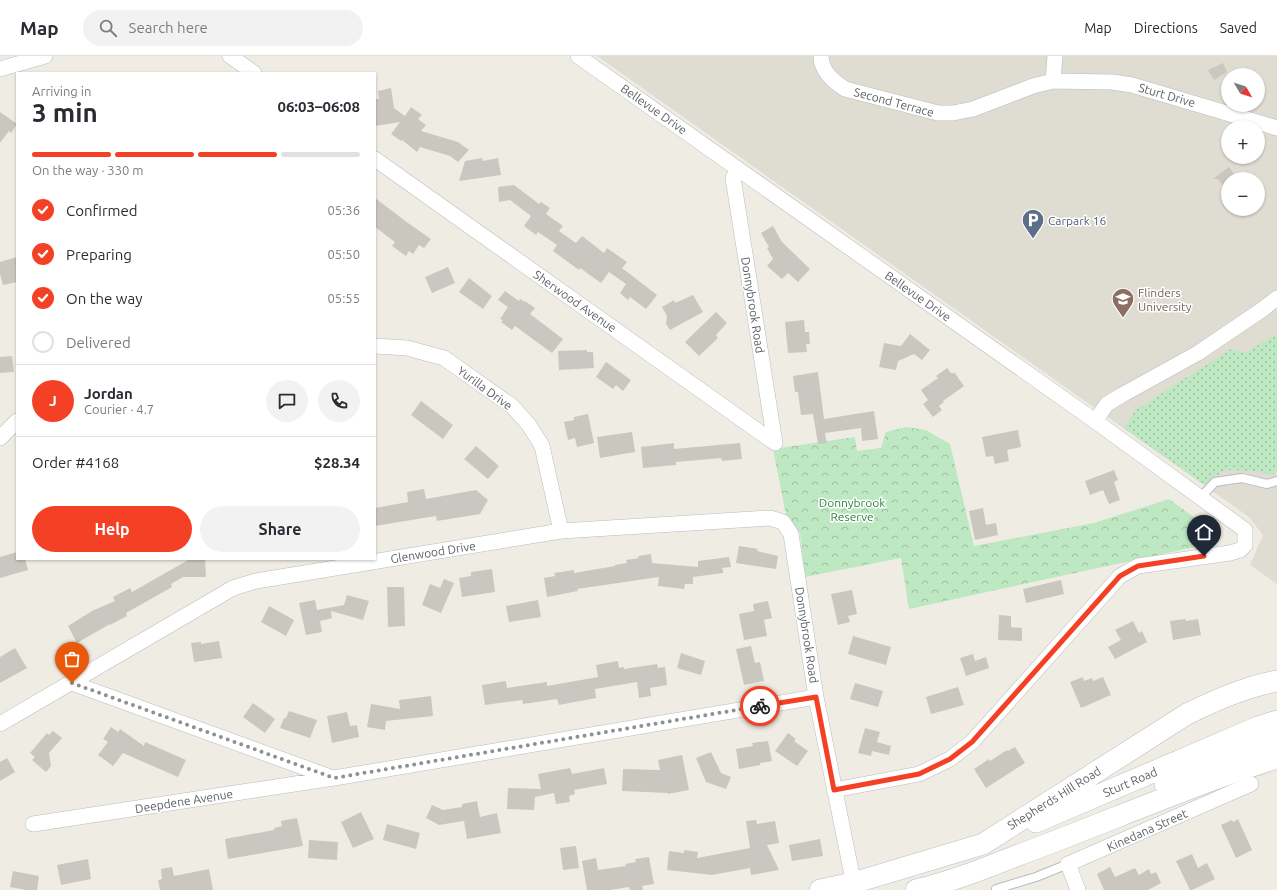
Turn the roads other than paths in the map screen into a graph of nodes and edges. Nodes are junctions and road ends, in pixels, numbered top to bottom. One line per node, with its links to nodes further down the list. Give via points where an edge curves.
1 (45, 56): 6 (street)
2 (230, 56): 7 (street)
3 (578, 56): 11 (street, Bellevue Drive)
4 (821, 56): 8 (street, Second Terrace, via 821,64 827,73 845,89 938,114 953,114 973,109)
5 (1055, 56): 8 (street)
6 (0, 69)
7 (253, 72)
8 (1053, 81): 9 (street, Sturt Drive, via 1132,85)
9 (1277, 128)
10 (376, 160): 17 (street, Sherwood Avenue)
11 (738, 169): 15 (street, Bellevue Drive); 17 (street, Donnybrook Road, via 733,178)
12 (1277, 298): 15 (street, via 1198,353 1107,404)
13 (376, 346): 21 (street, Yurilla Drive, via 407,348 444,358 512,406 529,425 542,446)
14 (16, 421): 16 (street)
15 (1095, 421): 19 (street, Bellevue Drive)
16 (0, 438)
17 (775, 443)
18 (1277, 482): 19 (lane, via 1267,484 1242,478 1215,482)
19 (1200, 498): 31 (street, Bellevue Drive, via 1245,530 1245,545 1240,550 1138,566 1120,576 972,742 950,759 919,774)
20 (783, 522): 21 (street, Glenwood Drive, via 770,518); 24 (street, Donnybrook Road, via 790,534)
21 (561, 531): 23 (street, Glenwood Drive, via 256,581 233,588)
22 (1277, 681): 33 (main road, Shepherds Hill Road, via 1259,684 1226,696 1187,714)
23 (72, 683): 26 (street, Glenwood Drive); 29 (street, Deepdene Avenue)
24 (816, 697): 29 (street, Deepdene Avenue); 31 (street, Donnybrook Road)
25 (1277, 721): 33 (main road, Sturt Road)
26 (0, 724)
27 (1277, 736): 34 (main road, Sturt Road, via 1127,801)
28 (1277, 758): 34 (main road, via 1230,773)
29 (334, 778): 32 (street, Deepdene Avenue)
30 (1251, 784): 35 (street, Kinedana Street)
31 (834, 790): 36 (street, Donnybrook Road)
32 (33, 824)
33 (983, 844): 36 (main road, Shepherds Hill Road)
34 (1037, 849): 39 (main road, via 942,884)
35 (1068, 864): 37 (lane); 40 (street)
36 (854, 887): 38 (main road, Shepherds Hill Road)
37 (996, 889)
38 (820, 890)
39 (916, 890)
40 (1078, 890)

